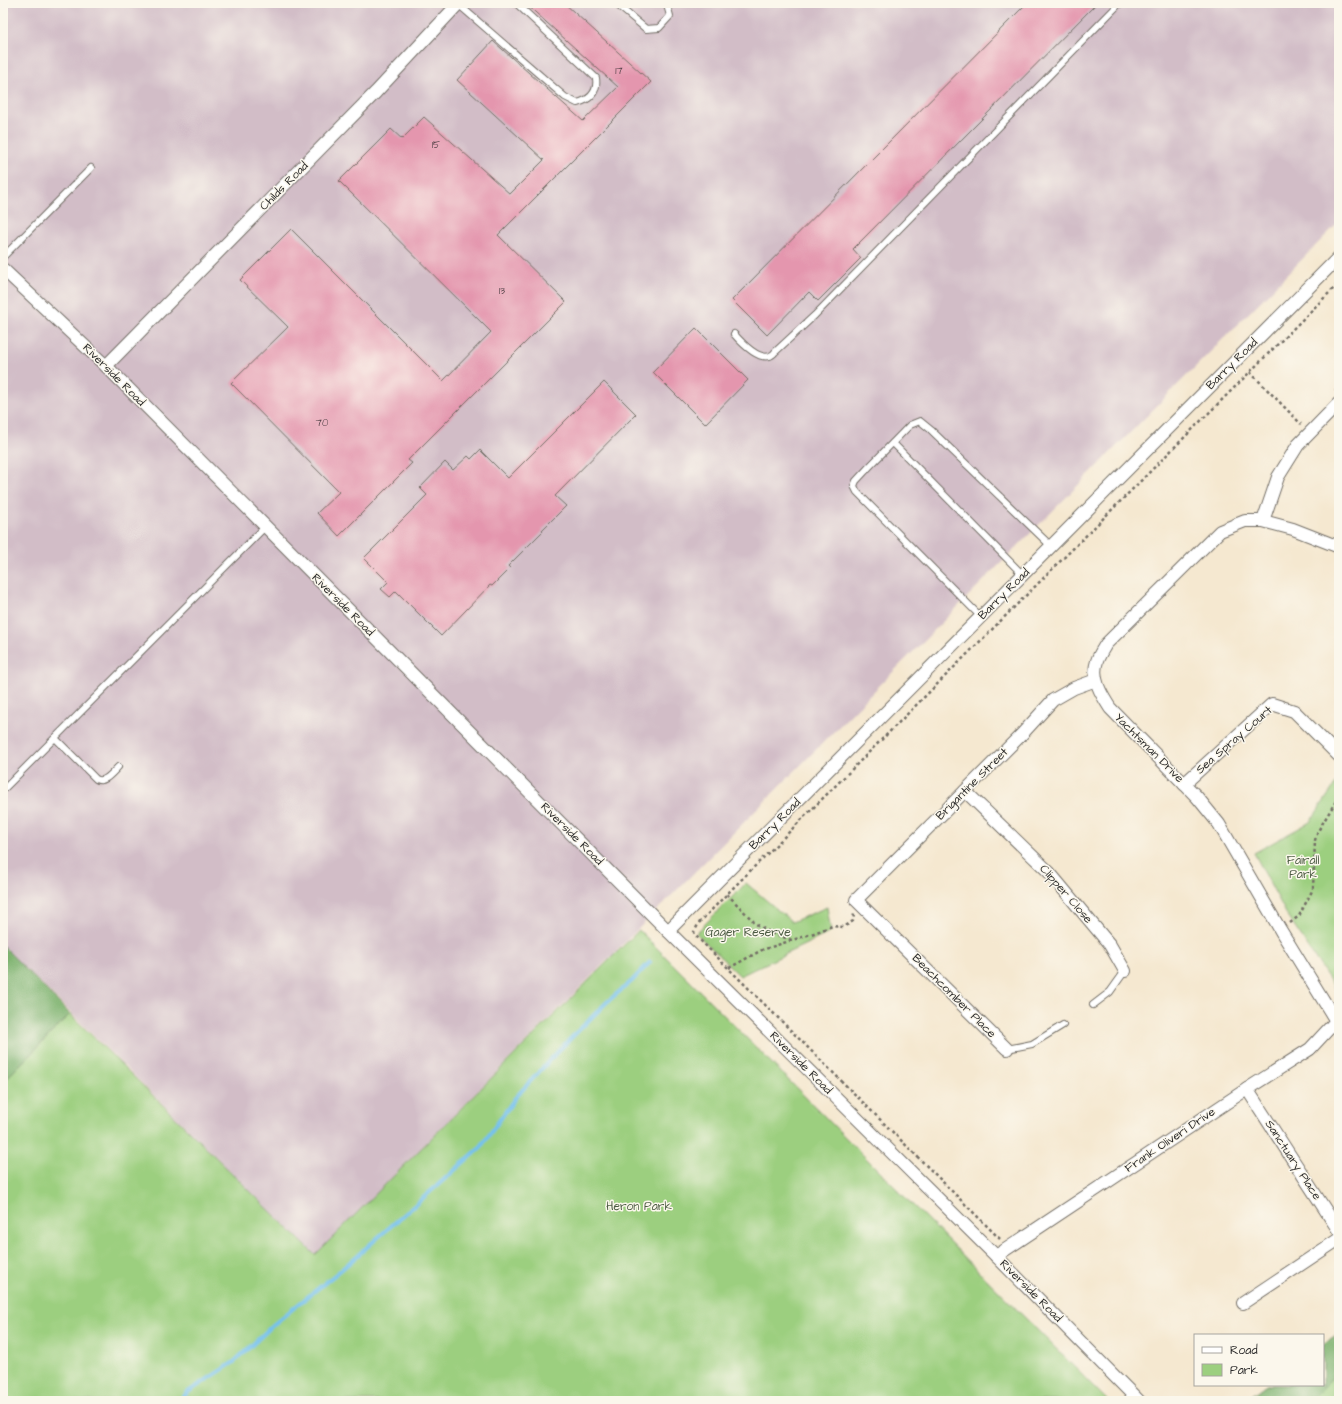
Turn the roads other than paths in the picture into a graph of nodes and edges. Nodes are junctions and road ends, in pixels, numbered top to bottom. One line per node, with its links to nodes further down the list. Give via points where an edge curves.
1 (516, 3): 5 (lane, via 596,78 594,92 585,102 576,103 565,97)
2 (615, 3): 3 (lane, via 646,29 659,28 670,16)
3 (665, 3)
4 (1120, 3): 10 (lane, via 776,352 762,356 741,343)
5 (458, 4): 11 (street, Childs Road, via 376,92)
6 (92, 168): 7 (lane)
7 (3, 257)
8 (1339, 257): 16 (street, Barry Road)
9 (3, 269): 11 (street, Riverside Road)
10 (734, 334)
11 (106, 366): 15 (street, Riverside Road)
12 (1339, 403): 14 (street, via 1298,445 1278,477)
13 (893, 443): 16 (lane, via 910,425 920,421); 18 (lane); 19 (lane, via 856,481 854,486 857,492)
14 (1263, 521): 17 (street, Yachtsman Drive, via 1293,529); 20 (street, Yachtsman Drive, via 1245,521 1220,530 1106,644 1097,661)
15 (265, 527): 21 (lane); 28 (street, Riverside Road)
16 (1051, 546): 18 (street, Barry Road)
17 (1339, 547)
18 (1023, 575): 19 (street, Barry Road)
19 (981, 616): 28 (street, Barry Road)
20 (1096, 680): 24 (street, Yachtsman Drive, via 1110,708); 26 (street, Brigantine Street, via 1074,688 1053,700)
21 (55, 738): 23 (lane, via 99,781 103,781); 25 (lane)
22 (1339, 756): 24 (street, Sea Spray Court, via 1294,711 1272,704)
23 (118, 767)
24 (1184, 784): 31 (street, Yachtsman Drive, via 1219,824 1281,931)
25 (3, 790)
26 (965, 790): 27 (street, Brigantine Street); 29 (street, Clipper Close, via 1049,872 1110,945)
27 (856, 900): 33 (street, Beachcomber Place)
28 (668, 931): 37 (street, Riverside Road)
29 (1124, 970): 30 (lane, Clipper Close, via 1110,992)
30 (1093, 1005)
31 (1338, 1020): 34 (street, Frank Oliveri Drive, via 1310,1048)
32 (1063, 1025): 33 (lane, Beachcomber Place, via 1032,1044)
33 (1007, 1049)
34 (1247, 1089): 35 (street, Sanctuary Place); 37 (street, Frank Oliveri Drive)
35 (1339, 1231)
36 (1339, 1239): 38 (street)
37 (996, 1256): 39 (street, Riverside Road)
38 (1243, 1302)
39 (1139, 1401)

